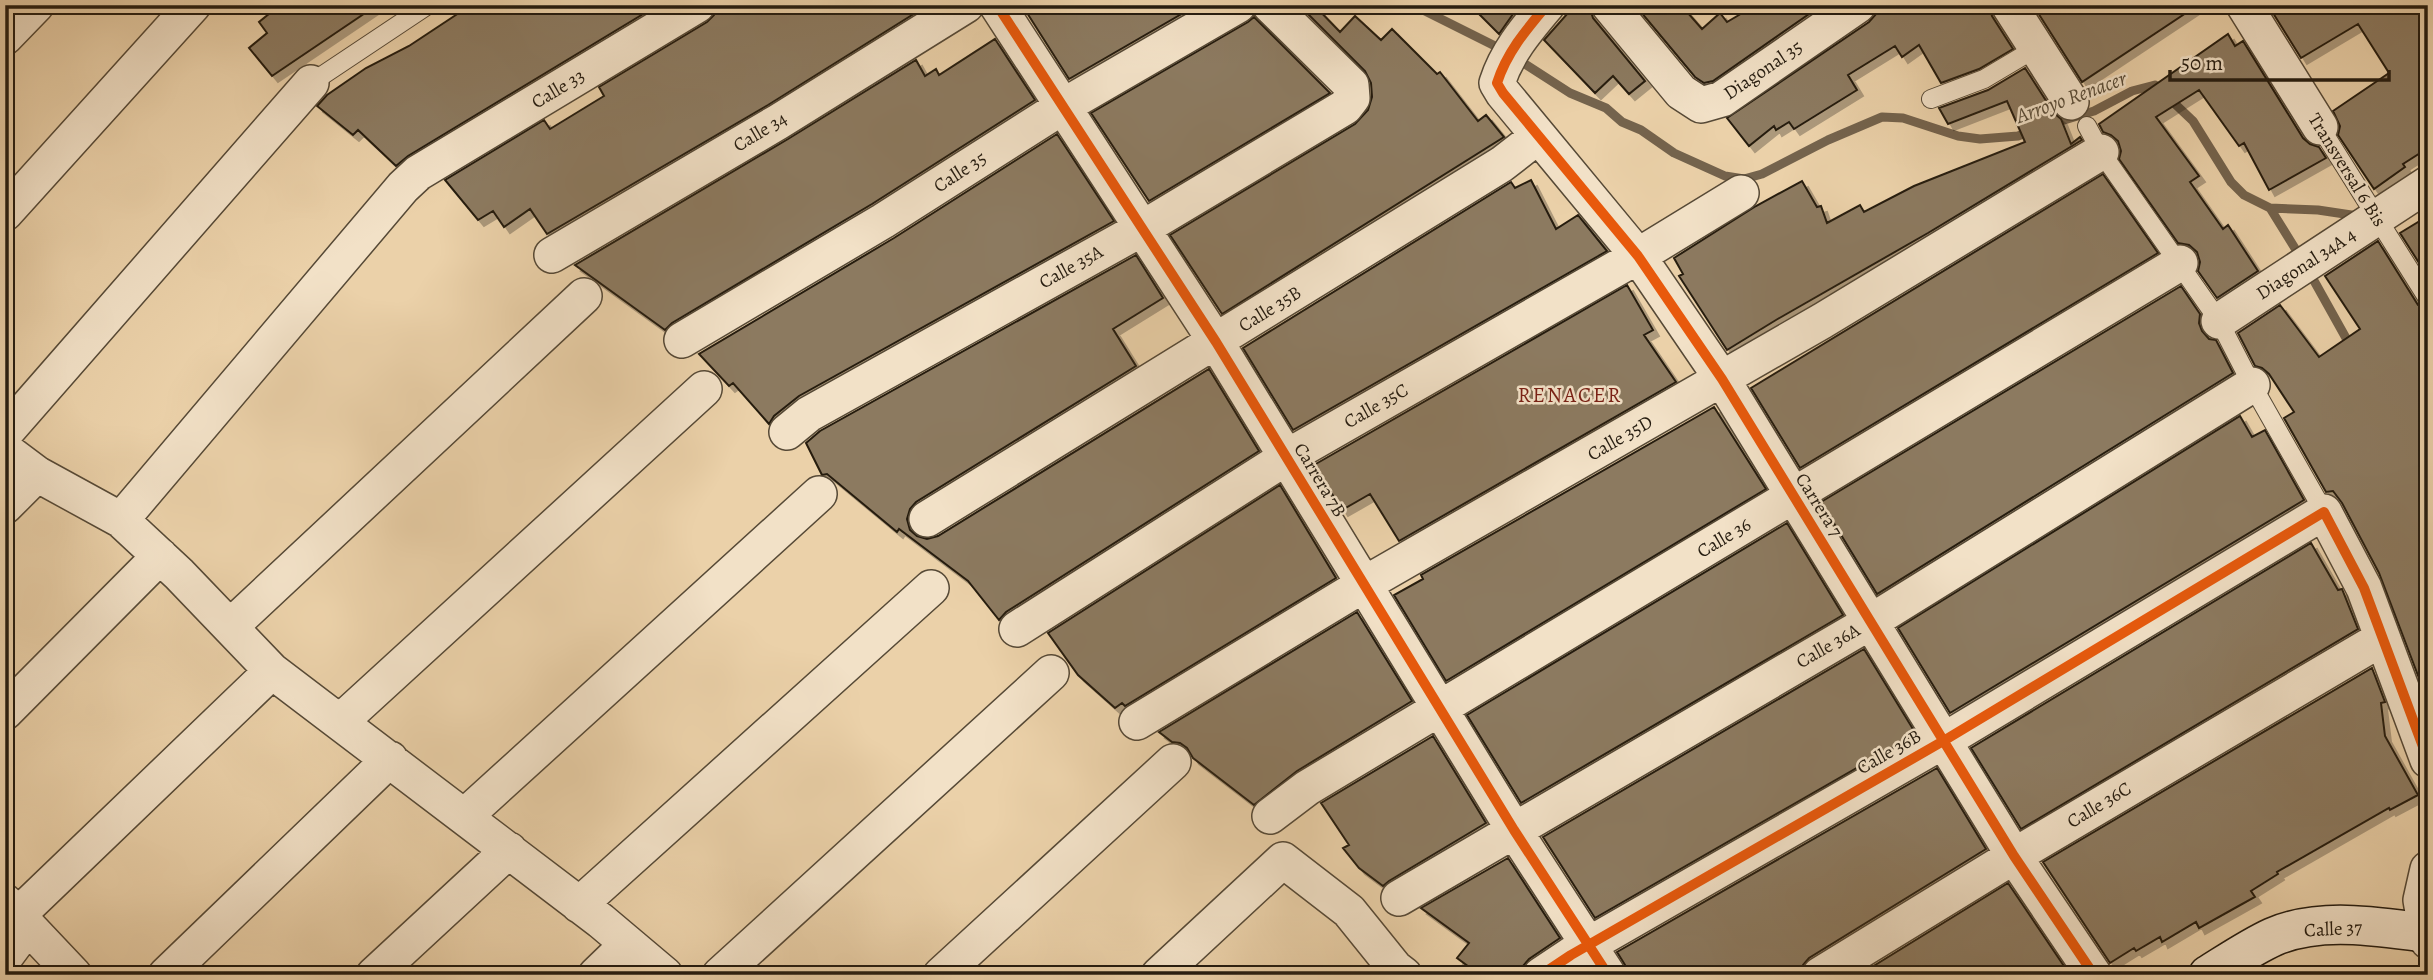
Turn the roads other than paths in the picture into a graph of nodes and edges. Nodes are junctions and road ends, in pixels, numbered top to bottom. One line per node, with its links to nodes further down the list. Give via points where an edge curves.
1 (36, 5): 14 (street)
2 (193, 5): 24 (street)
3 (428, 5): 16 (lane)
4 (697, 5): 48 (street, Calle 33, via 418,173)
5 (966, 5): 27 (street, Calle 34)
6 (997, 5): 18 (street, Carrera 7B)
7 (1238, 5): 18 (street, Calle 35)
8 (1270, 5): 26 (street, Calle 35A, via 1351,85 1352,98 1345,107)
9 (1547, 5): 21 (street, Carrera 7, via 1509,55 1497,83)
10 (1609, 5): 11 (street, Diagonal 35, via 1681,92 1701,105 1721,99)
11 (1858, 5)
12 (2009, 5): 15 (street)
13 (2244, 5): 20 (street, Transversal 6 Bis)
14 (5, 37)
15 (2036, 48): 17 (lane, via 1984,79); 19 (street)
16 (311, 83): 39 (street)
17 (1931, 99)
18 (1062, 107): 26 (street, Carrera 7B); 33 (street, Calle 35, via 883,221)
19 (2086, 127): 29 (lane); 35 (street, Calle 35D)
20 (2320, 127): 25 (lane, Transversal 6 Bis)
21 (1538, 136): 28 (street, Carrera 7); 34 (street, Calle 35B, via 1502,164)
22 (2428, 184): 25 (street, Diagonal 34A 4)
23 (1741, 194): 28 (street, Calle 35C)
24 (5, 213)
25 (2377, 217): 31 (lane, Transversal 6 Bis); 32 (street, Diagonal 34A 4)
26 (1143, 228): 34 (street, Carrera 7B); 38 (street, Calle 35A, via 809,414)
27 (552, 255)
28 (1638, 256): 35 (street, Carrera 7); 41 (street, Calle 35C)
29 (2180, 263): 32 (lane); 44 (street, Calle 36)
30 (584, 296): 53 (street)
31 (2428, 299)
32 (2219, 321): 36 (lane)
33 (682, 340)
34 (1216, 342): 41 (street, Carrera 7B); 47 (street, Calle 35B)
35 (1722, 379): 44 (street, Carrera 7); 50 (street, Calle 35D)
36 (2252, 385): 46 (lane); 52 (street, Calle 36A)
37 (704, 389): 61 (street)
38 (787, 432)
39 (5, 433)
40 (5, 450): 42 (street)
41 (1287, 457): 50 (street, Carrera 7B); 54 (street, Calle 35C)
42 (37, 474): 45 (street); 48 (street)
43 (819, 495): 67 (street)
44 (1794, 497): 52 (street, Carrera 7); 58 (street, Calle 36)
45 (5, 506)
46 (2324, 512): 55 (street, via 2364,588); 63 (street, Calle 36B)
47 (927, 519)
48 (121, 520): 49 (street)
49 (160, 556): 53 (street); 59 (street)
50 (1363, 585): 58 (street, Carrera 7B); 62 (street, Calle 35D)
51 (931, 588): 74 (street)
52 (1871, 621): 63 (street, Carrera 7); 69 (street, Calle 36A)
53 (230, 627): 56 (street)
54 (1017, 629)
55 (2381, 639): 60 (street); 71 (street, Calle 36C)
56 (272, 671): 61 (street); 75 (street)
57 (1051, 673): 86 (street)
58 (1441, 707): 68 (street, Calle 36, via 1307,788); 69 (street, Carrera 7B)
59 (5, 712)
60 (2419, 714): 65 (street)
61 (340, 722): 64 (street)
62 (1137, 722)
63 (1945, 740): 71 (street, Carrera 7); 78 (street, Calle 36B)
64 (390, 759): 67 (street); 82 (street)
65 (2428, 760)
66 (1173, 762): 87 (street)
67 (465, 816): 70 (street)
68 (1270, 816)
69 (1514, 830): 73 (street, Calle 36A); 78 (street, Carrera 7B)
70 (509, 850): 74 (street); 83 (street)
71 (2014, 856): 91 (street, Calle 36C); 92 (street, Carrera 7)
72 (2428, 870): 76 (street, via 2421,900)
73 (1399, 898)
74 (579, 905): 77 (street)
75 (17, 915): 79 (street); 81 (street)
76 (2427, 935): 93 (main road, Calle 37, via 2348,925 2310,926 2273,937)
77 (628, 944): 84 (street); 85 (street)
78 (1588, 945): 89 (street, Calle 36B); 90 (street, Carrera 7B)
79 (5, 957)
80 (1396, 973): 88 (street, via 1349,911 1283,860)
81 (74, 975)
82 (166, 975)
83 (374, 975)
84 (596, 975)
85 (665, 975)
86 (720, 975)
87 (941, 975)
88 (1159, 975)
89 (1541, 975)
90 (1608, 975)
91 (1820, 975)
92 (2094, 975)
93 (2208, 975)

